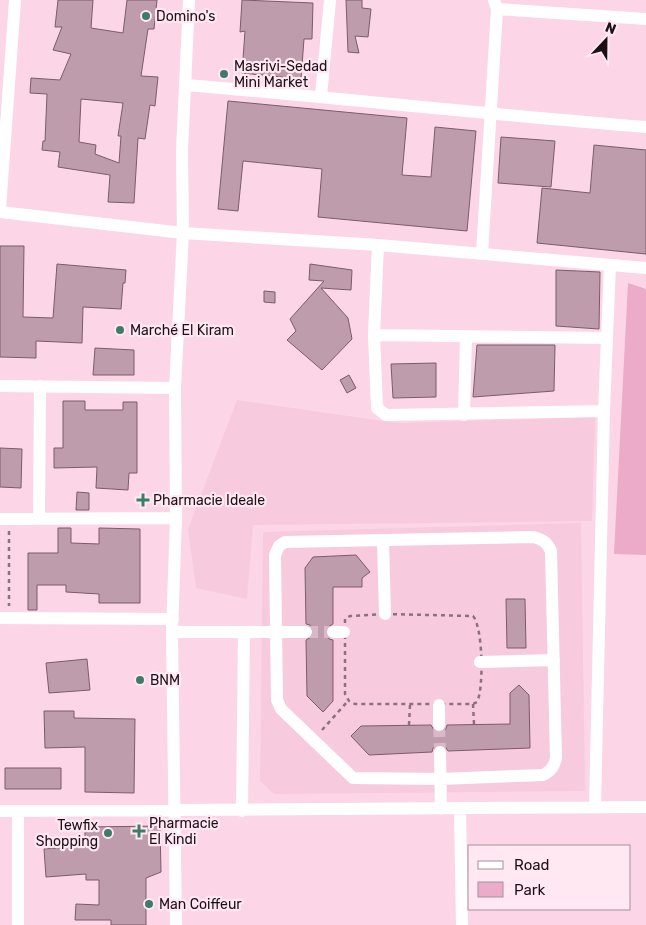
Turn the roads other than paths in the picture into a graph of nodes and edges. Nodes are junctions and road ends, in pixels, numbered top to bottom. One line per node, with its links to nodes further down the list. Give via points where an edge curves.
1 (15, 0): 7 (street)
2 (189, 0): 8 (street)
3 (330, 0): 9 (street)
4 (510, 0): 5 (street)
5 (495, 5): 6 (street); 10 (street)
6 (646, 19)
7 (5, 56): 12 (street)
8 (186, 85): 9 (street); 13 (street, via 182,151)
9 (321, 96): 10 (street)
10 (489, 115): 11 (street); 15 (street)
11 (646, 127)
12 (0, 211): 13 (street)
13 (183, 233): 14 (street); 23 (street)
14 (378, 245): 15 (street); 18 (street)
15 (482, 254): 16 (street)
16 (610, 265): 17 (street); 20 (street)
17 (646, 268)
18 (374, 335): 19 (street); 25 (street, via 377,408 380,412 386,415)
19 (466, 336): 20 (street); 25 (street)
20 (606, 338): 24 (street)
21 (0, 386): 22 (street)
22 (40, 386): 23 (street); 28 (street)
23 (175, 388): 26 (street)
24 (604, 411): 25 (street); 44 (street)
25 (464, 414)
26 (176, 518): 28 (street); 32 (street)
27 (4, 520): 28 (street)
28 (39, 520)
29 (383, 540): 30 (street); 35 (street, via 293,540 279,546 275,554); 37 (street, via 533,536 541,539 551,551)
30 (385, 614)
31 (5, 618): 32 (street)
32 (173, 619): 33 (street)
33 (172, 632): 34 (street); 50 (street)
34 (244, 632): 35 (street); 49 (street)
35 (276, 632): 36 (street); 42 (street, via 278,705 353,778)
36 (306, 632)
37 (554, 660): 38 (street); 42 (street, via 556,758 550,772 543,776)
38 (480, 662)
39 (438, 705): 40 (street)
40 (439, 725)
41 (440, 752): 42 (street)
42 (440, 779): 45 (street)
43 (646, 806): 44 (street)
44 (596, 807): 46 (street)
45 (441, 809): 46 (street); 49 (street)
46 (460, 809): 53 (street)
47 (0, 810): 48 (street)
48 (18, 810): 50 (street); 51 (street)
49 (242, 810): 50 (street)
50 (174, 811): 52 (street)
51 (18, 925)
52 (176, 925)
53 (462, 925)

